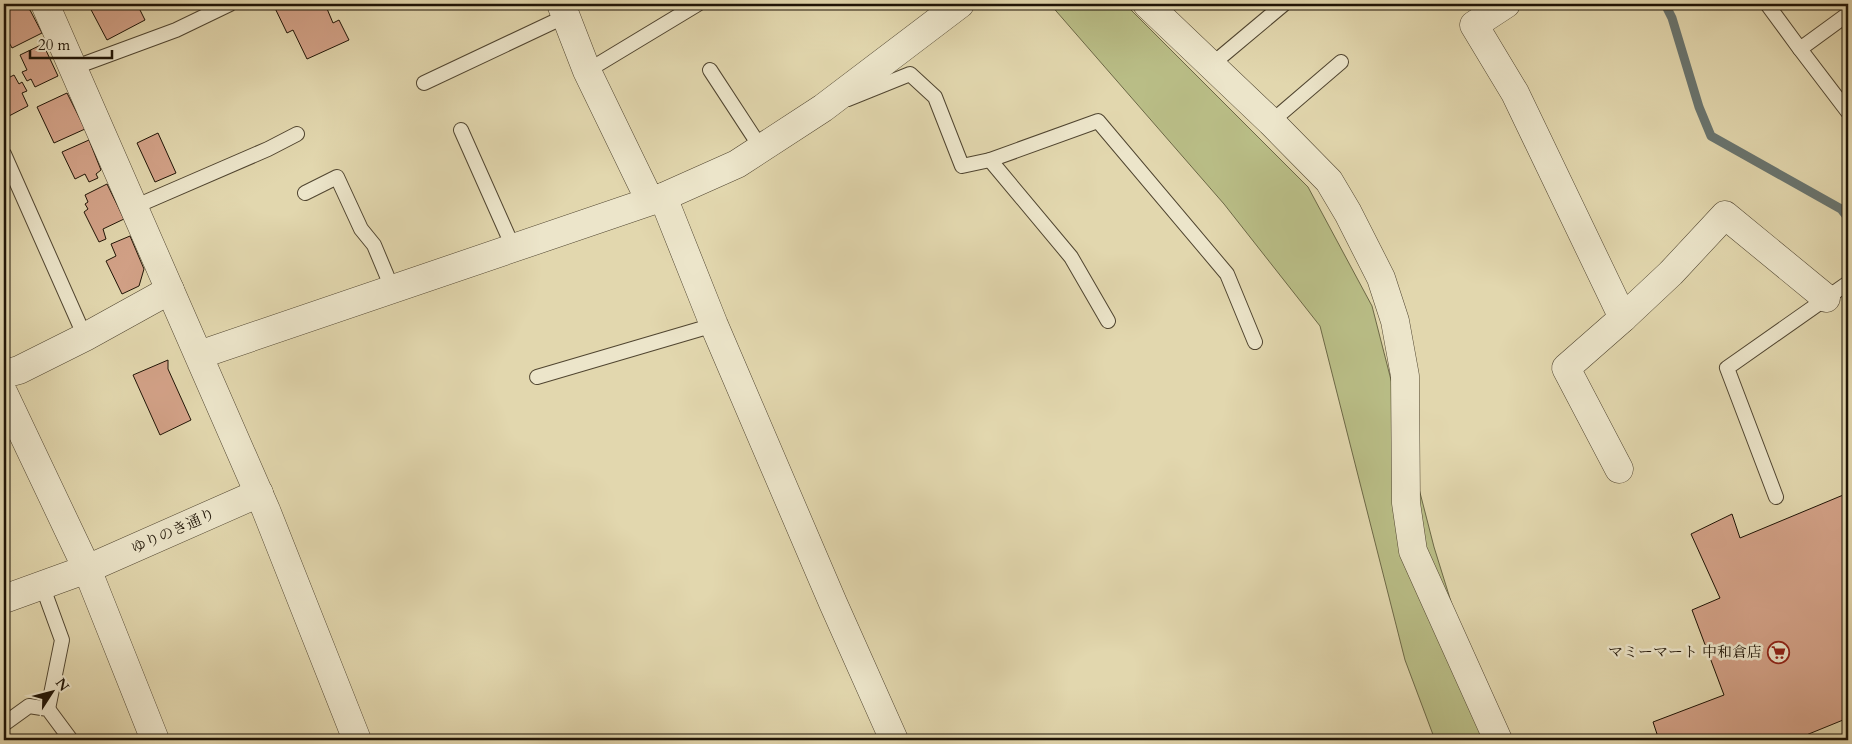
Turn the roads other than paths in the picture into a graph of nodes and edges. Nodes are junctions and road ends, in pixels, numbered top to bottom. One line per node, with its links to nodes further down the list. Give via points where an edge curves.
1 (45, 4): 14 (street)
2 (230, 4): 14 (lane, via 176,30)
3 (698, 4): 16 (lane)
4 (960, 4): 18 (street)
5 (1149, 4): 13 (street)
6 (1284, 4): 13 (lane)
7 (1506, 4): 33 (street, via 1474,25 1515,93)
8 (1767, 4): 11 (lane)
9 (563, 10): 16 (street); 17 (lane)
10 (1848, 14): 11 (lane)
11 (1800, 49): 19 (lane)
12 (1341, 62): 20 (lane)
13 (1210, 66): 20 (street)
14 (73, 68): 28 (street)
15 (710, 70): 23 (lane)
16 (587, 72): 27 (street)
17 (424, 83)
18 (823, 108): 23 (street); 25 (lane, via 910,74 935,97 962,166)
19 (1848, 112)
20 (1271, 122): 54 (street, via 1328,181 1381,278 1395,320 1405,376 1406,503 1413,551)
21 (461, 130): 29 (lane)
22 (297, 134): 28 (lane)
23 (761, 148): 27 (street, via 737,164)
24 (4, 154): 36 (lane)
25 (990, 160): 34 (lane, via 1071,256); 37 (lane, via 1098,121 1227,274)
26 (305, 193): 30 (lane, via 337,177 361,229 374,245)
27 (657, 199): 29 (street); 35 (street)
28 (134, 207): 31 (street)
29 (514, 247): 30 (street)
30 (392, 288): 38 (street)
31 (170, 290): 36 (street); 38 (street)
32 (1837, 290): 33 (street, via 1725,215); 44 (lane, via 1727,368)
33 (1623, 318): 42 (street, via 1566,368)
34 (1108, 322)
35 (714, 325): 40 (lane); 53 (street)
36 (85, 337): 39 (street)
37 (1255, 342)
38 (199, 355): 43 (street)
39 (4, 374)
40 (537, 377)
41 (4, 394): 45 (street)
42 (1619, 469)
43 (259, 493): 45 (street, ゆりのき通り); 52 (street)
44 (1776, 497)
45 (87, 569): 46 (street, ゆりのき通り); 51 (street)
46 (42, 585): 47 (street, ゆりのき通り); 48 (lane, via 62,640)
47 (4, 599)
48 (48, 709): 49 (lane, via 29,706); 50 (lane)
49 (4, 724)
50 (71, 740)
51 (155, 740)
52 (357, 740)
53 (894, 740)
54 (1498, 740)

